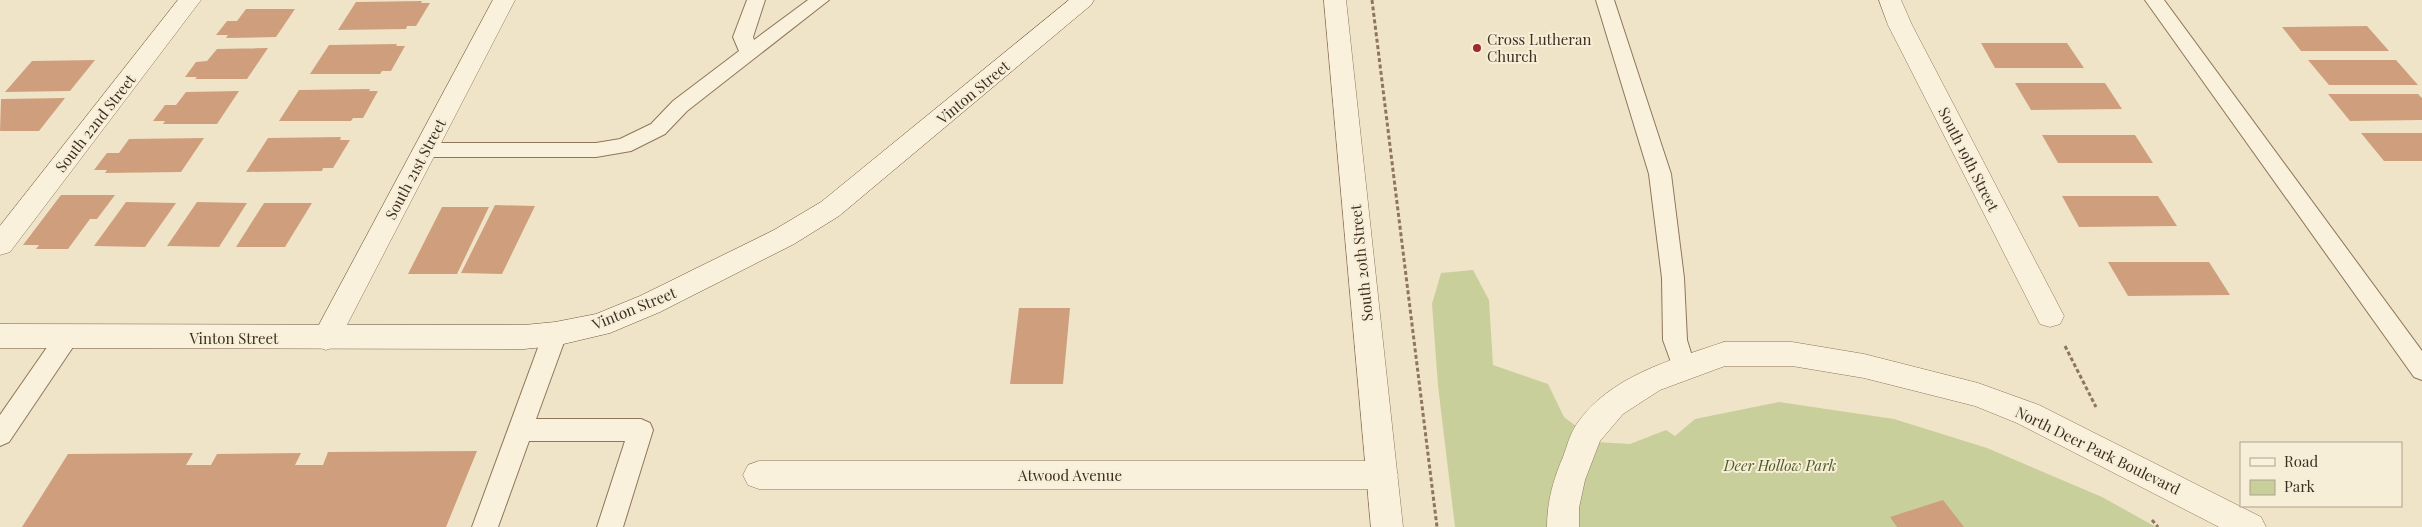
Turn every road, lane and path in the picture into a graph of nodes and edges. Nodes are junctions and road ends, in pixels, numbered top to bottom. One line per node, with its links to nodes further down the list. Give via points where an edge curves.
1 (190, 0): 13 (street, South 22nd Street)
2 (504, 0): 12 (street, South 21st Street)
3 (756, 0): 11 (lane, via 743,37)
4 (820, 0): 11 (lane)
5 (1083, 0): 15 (street, Vinton Street, via 830,209 784,237 650,304 600,325)
6 (1335, 0): 25 (street, South 20th Street)
7 (1372, 0): 30 (path)
8 (1605, 0): 19 (lane, via 1660,174 1673,278 1675,340)
9 (1890, 0): 14 (street, South 19th Street)
10 (2154, 0): 20 (lane)
11 (750, 53): 12 (lane, via 680,106 658,129 624,146 596,150)
12 (425, 150): 18 (street, South 21st Street)
13 (0, 245)
14 (2050, 316): 21 (path)
15 (555, 334): 18 (street, Vinton Street); 22 (lane)
16 (0, 336): 17 (street, Vinton Street)
17 (67, 337): 18 (street, Vinton Street); 23 (lane)
18 (326, 338)
19 (1684, 369): 31 (street, North Deer Park Boulevard, via 1650,381 1612,404 1587,434 1569,480); 33 (street, North Deer Park Boulevard, via 1724,354 1792,354 1864,366 1978,395 2028,414)
20 (2422, 370)
21 (2097, 409)
22 (520, 430): 27 (lane); 28 (lane, via 641,430)
23 (0, 435)
24 (759, 475): 25 (street, Atwood Avenue)
25 (1382, 475): 29 (street, South 20th Street)
26 (2149, 516): 32 (path)
27 (485, 527)
28 (610, 527)
29 (1387, 527)
30 (1437, 527)
31 (1563, 527)
32 (2158, 527)
33 (2250, 527)

